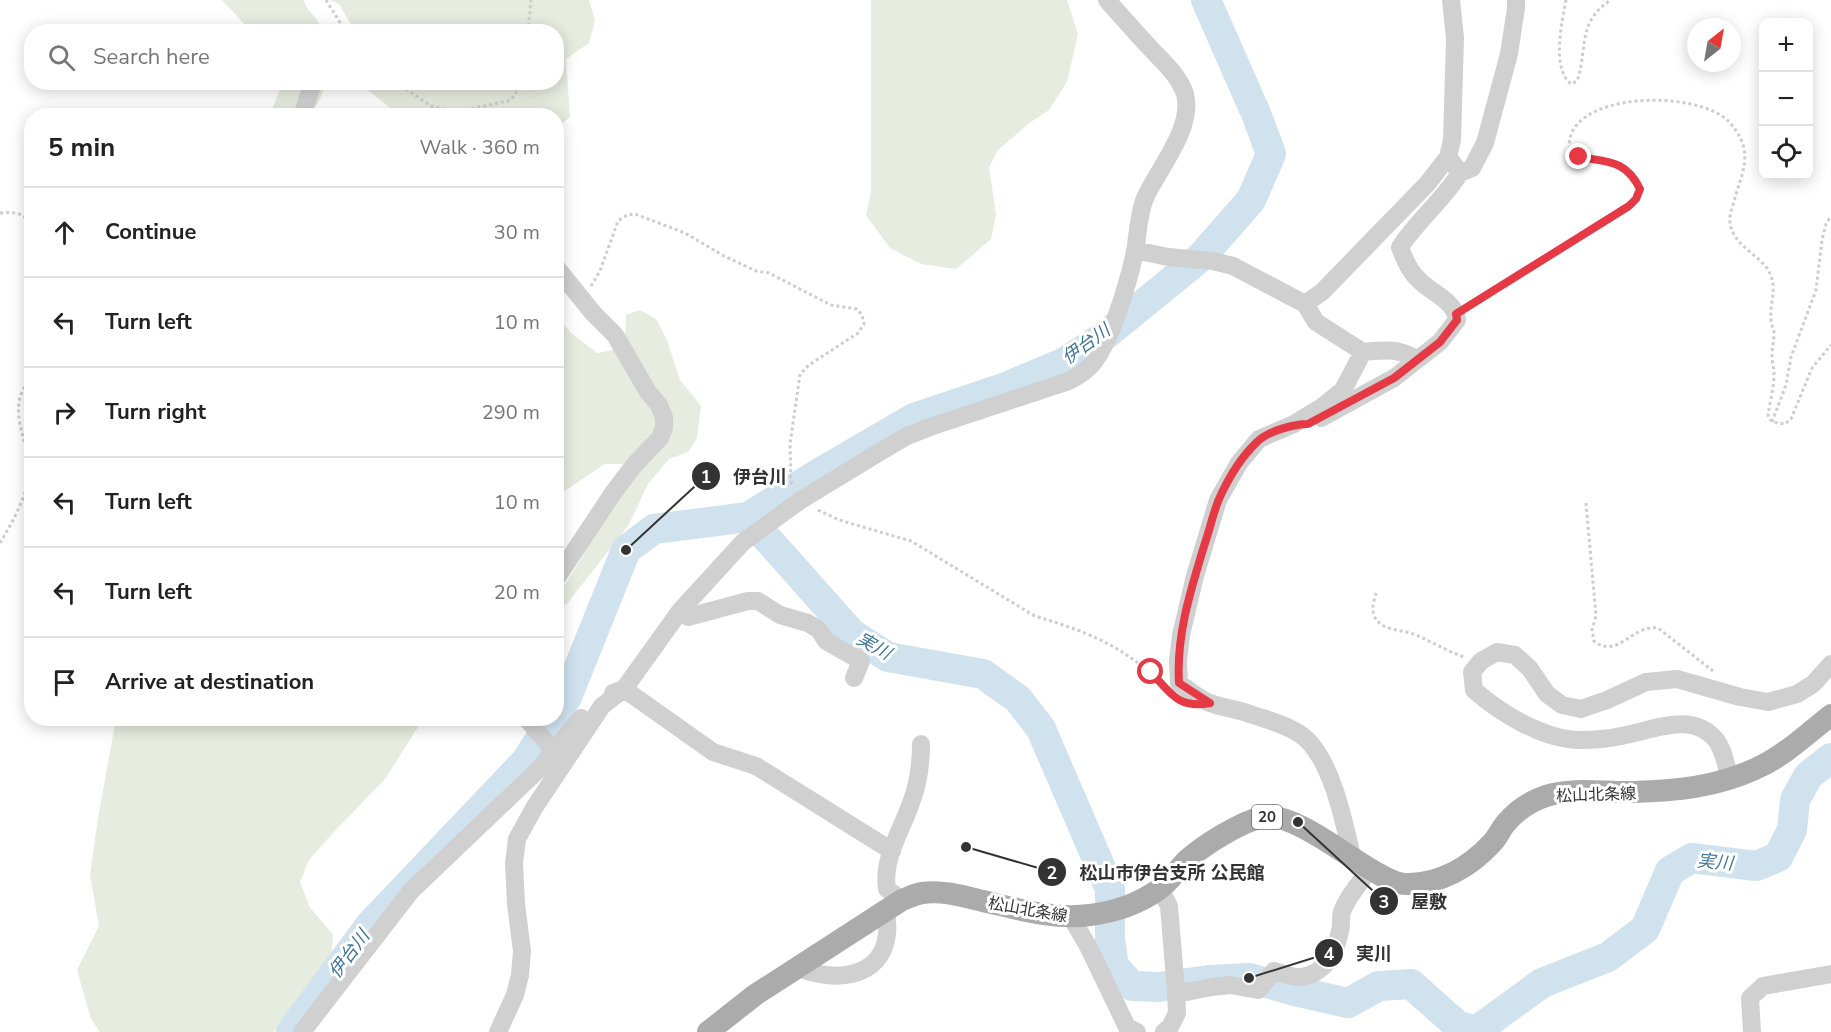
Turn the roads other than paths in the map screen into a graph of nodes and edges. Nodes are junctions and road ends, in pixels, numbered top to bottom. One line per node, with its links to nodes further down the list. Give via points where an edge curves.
1 (1107, 0): 8 (street, via 1176,75 1185,95 1185,120 1145,199)
2 (1451, 0): 6 (street, via 1455,38)
3 (1516, 0): 7 (street, via 1509,54 1485,143 1472,168)
4 (310, 90): 5 (street)
5 (305, 108)
6 (1448, 157): 7 (street); 10 (street, via 1427,184 1322,292)
7 (1460, 173): 12 (street, via 1400,247 1404,261 1418,280 1452,307 1457,320 1440,342)
8 (1135, 250): 10 (street, via 1233,266); 15 (street, via 1104,346 1082,375 907,436 801,500 743,542)
9 (564, 277): 14 (street, via 615,335 664,417 660,438 613,493)
10 (1305, 304): 11 (street, via 1316,322)
11 (1363, 352): 12 (street, via 1393,349); 13 (street, via 1343,390)
12 (1417, 359): 13 (street, via 1394,378 1323,417 1308,424)
13 (1294, 424): 25 (street, via 1259,440 1239,463 1218,500 1181,635 1179,683 1210,703 1289,728 1310,743 1326,768)
14 (564, 567)
15 (680, 611): 17 (street, via 688,616 758,602 780,615 808,623 826,641 861,661); 18 (street)
16 (1831, 664): 23 (street, via 1813,684 1797,694 1768,702 1677,679 1646,682 1581,709 1562,705 1547,694 1530,669 1515,656 1497,652 1472,672 1474,690 1492,706 1554,737 1579,740 1621,736 1668,724 1705,729 1717,741)
17 (854, 678)
18 (624, 689): 22 (street, via 597,699); 24 (street, via 713,752 756,766); 34 (street, via 602,706 534,808 518,839 514,863 522,951 520,975)
19 (1831, 715): 23 (main road, 松山北条線 / 20, via 1774,758)
20 (532, 726): 22 (street)
21 (921, 744): 24 (street, via 921,766 913,798)
22 (550, 747): 33 (street, via 539,769 411,891)
23 (1730, 779): 25 (main road, 松山北条線 / 20, via 1665,791 1570,792 1547,796 1525,806 1473,860 1449,876 1425,884 1402,884)
24 (892, 851): 27 (street, via 885,876)
25 (1361, 865): 26 (main road, 松山北条線 / 20, via 1309,830 1287,820 1264,816 1210,842); 31 (street, via 1341,915 1338,941 1327,965 1317,972 1300,977 1274,971 1258,990 1230,985)
26 (1160, 889): 28 (main road, 松山北条線 / 20, via 1128,907); 31 (street, via 1169,906)
27 (894, 906): 28 (main road, 松山北条線 / 20, via 920,893 941,892); 29 (main road, 松山北条線 / 20); 29 (street, via 881,953 872,966 858,974 836,975 814,975)
28 (1071, 917): 32 (street)
29 (799, 968): 35 (main road, 松山北条線 / 20)
30 (1831, 974): 37 (street, via 1763,986 1750,998)
31 (1176, 987): 36 (street, via 1177,1013)
32 (1131, 1030)
33 (302, 1032)
34 (498, 1032)
35 (708, 1032)
36 (1164, 1032)
37 (1752, 1032)

